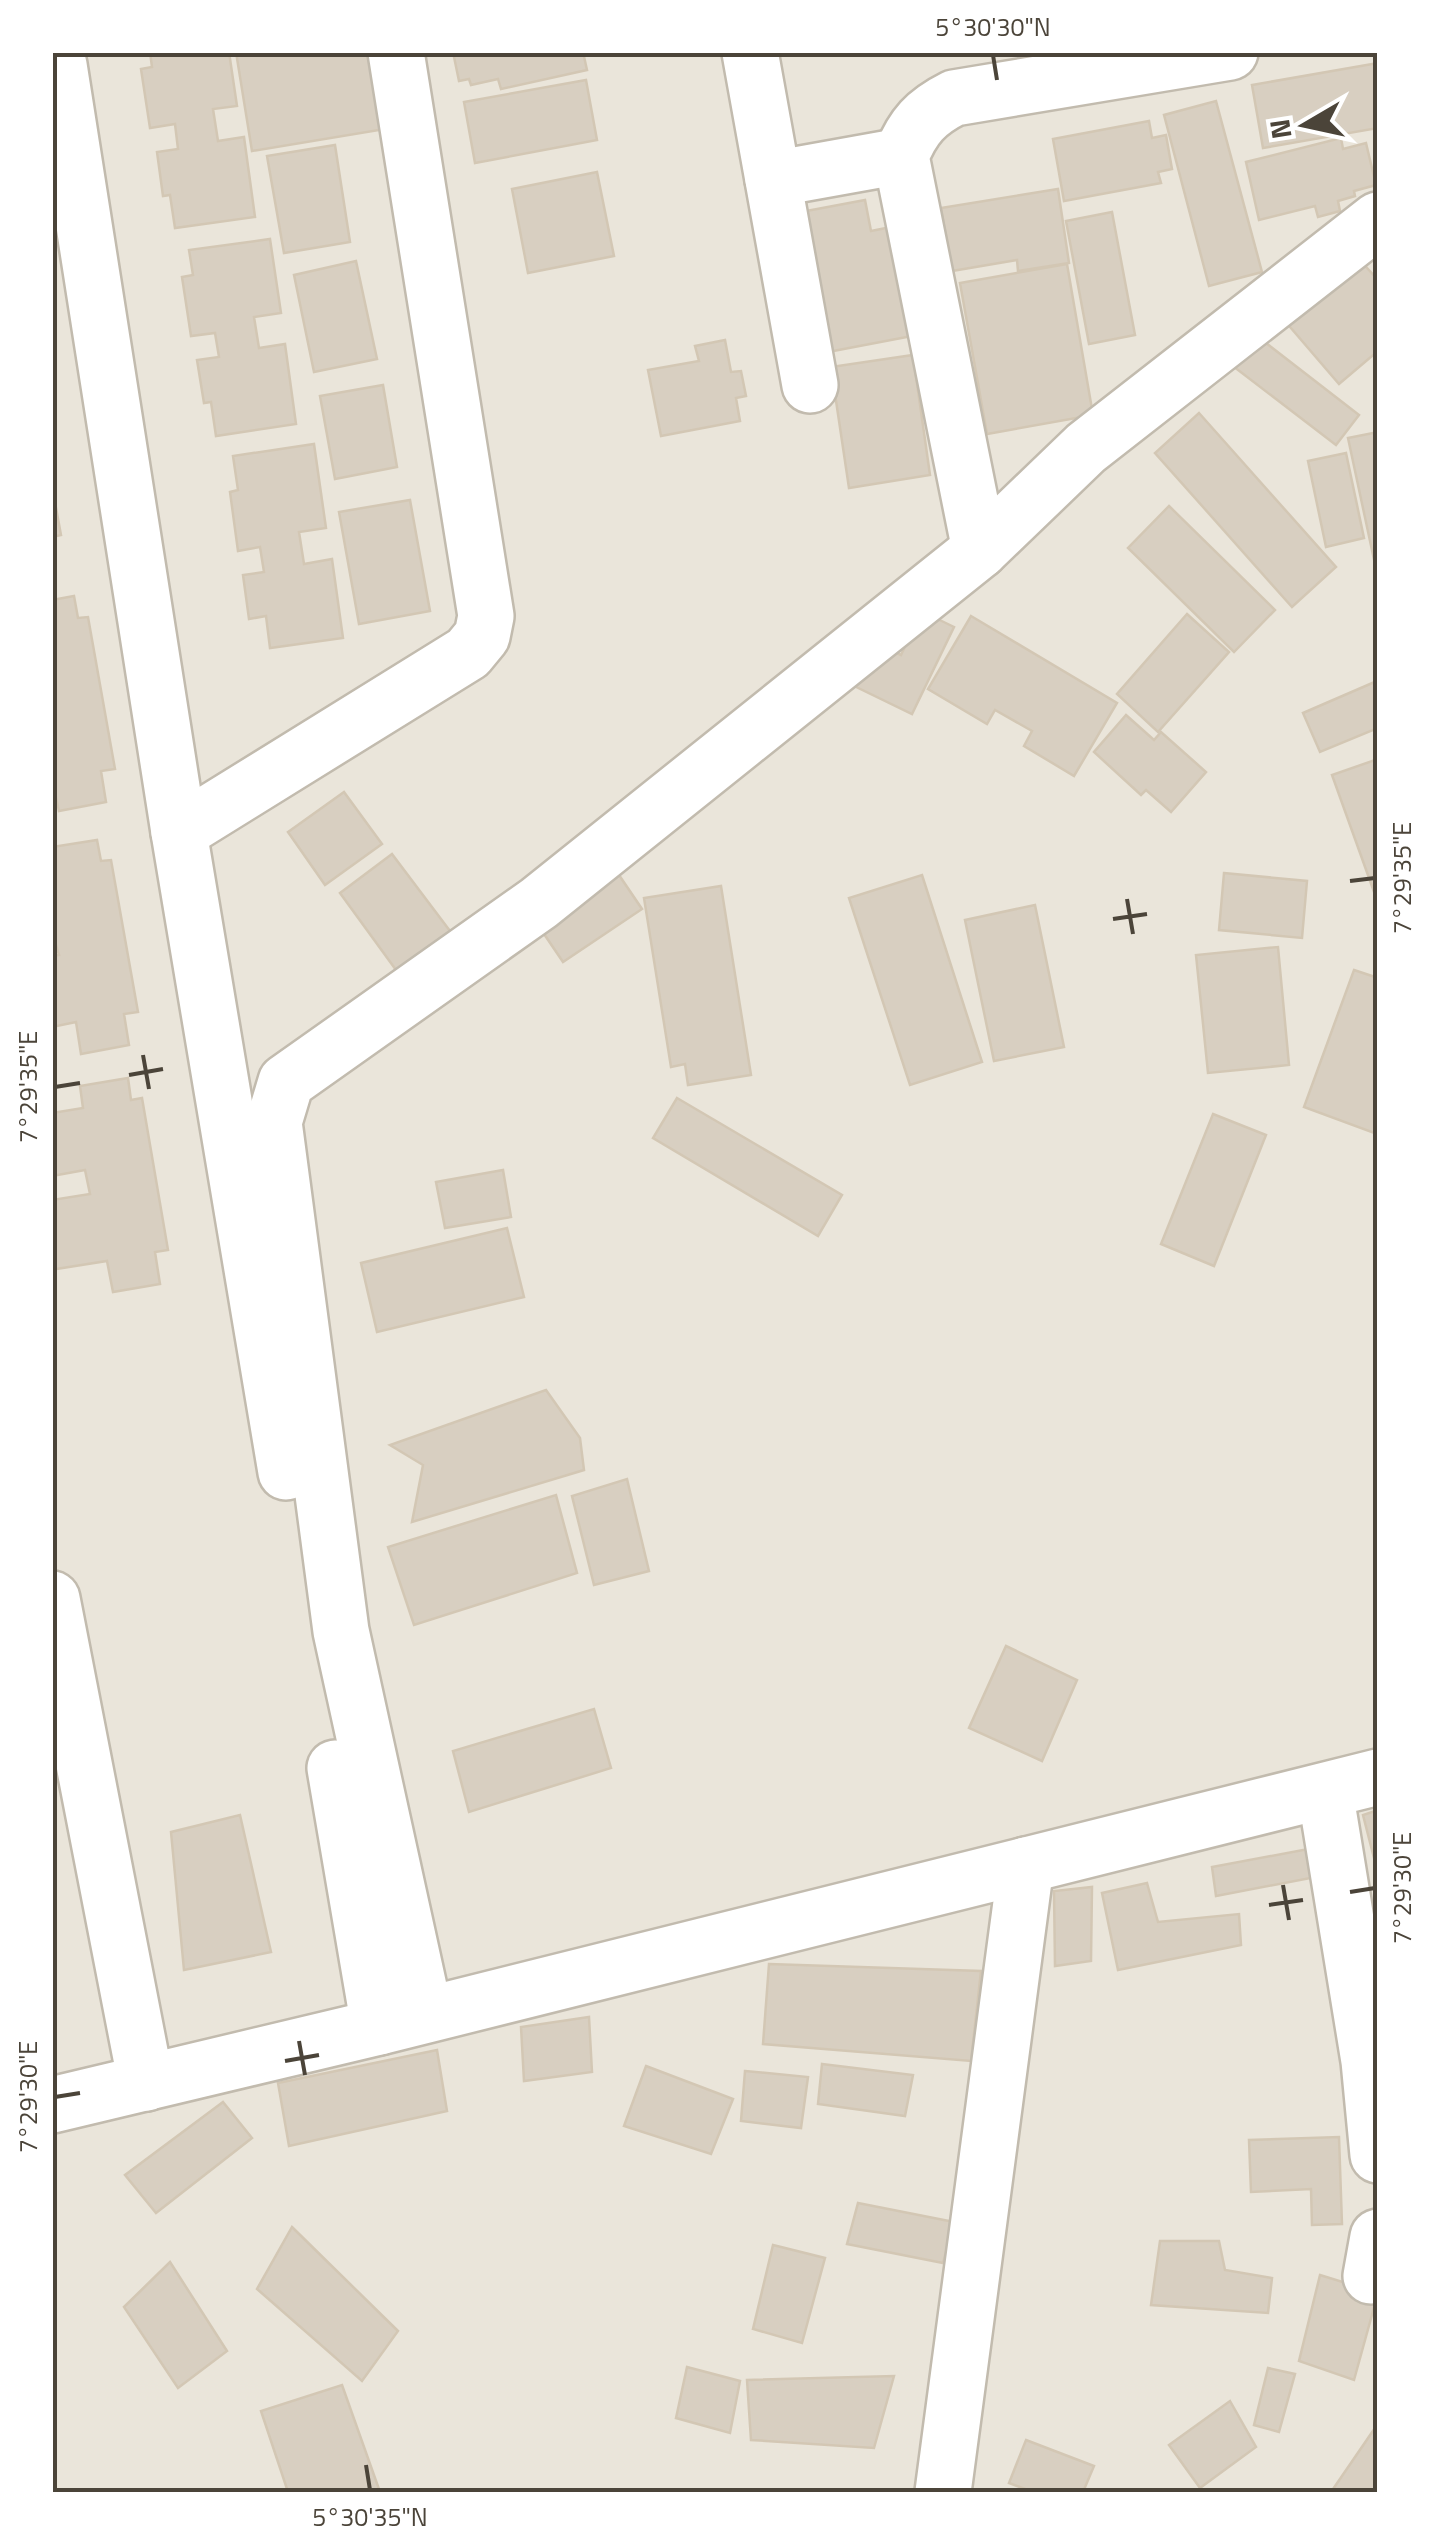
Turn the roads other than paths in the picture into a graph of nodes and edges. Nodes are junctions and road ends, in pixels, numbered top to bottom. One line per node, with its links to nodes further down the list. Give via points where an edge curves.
1 (396, 52): 10 (street, via 486,616 482,636 468,653)
2 (750, 52): 6 (street)
3 (1230, 52): 5 (street, via 954,98 926,112)
4 (59, 65): 10 (street)
5 (900, 156): 6 (street); 9 (street)
6 (773, 179): 8 (street)
7 (1378, 220): 9 (street, via 1086,448)
8 (810, 384)
9 (980, 550): 15 (street, via 539,903 286,1082 274,1122 341,1631)
10 (179, 832): 15 (street)
11 (52, 1599): 16 (street)
12 (1378, 1777): 13 (street)
13 (1324, 1791): 14 (street); 18 (street)
14 (1026, 1865): 15 (street); 19 (street)
15 (402, 2021): 16 (street)
16 (146, 2083): 17 (street)
17 (52, 2105)
18 (1378, 2154)
19 (942, 2492)

